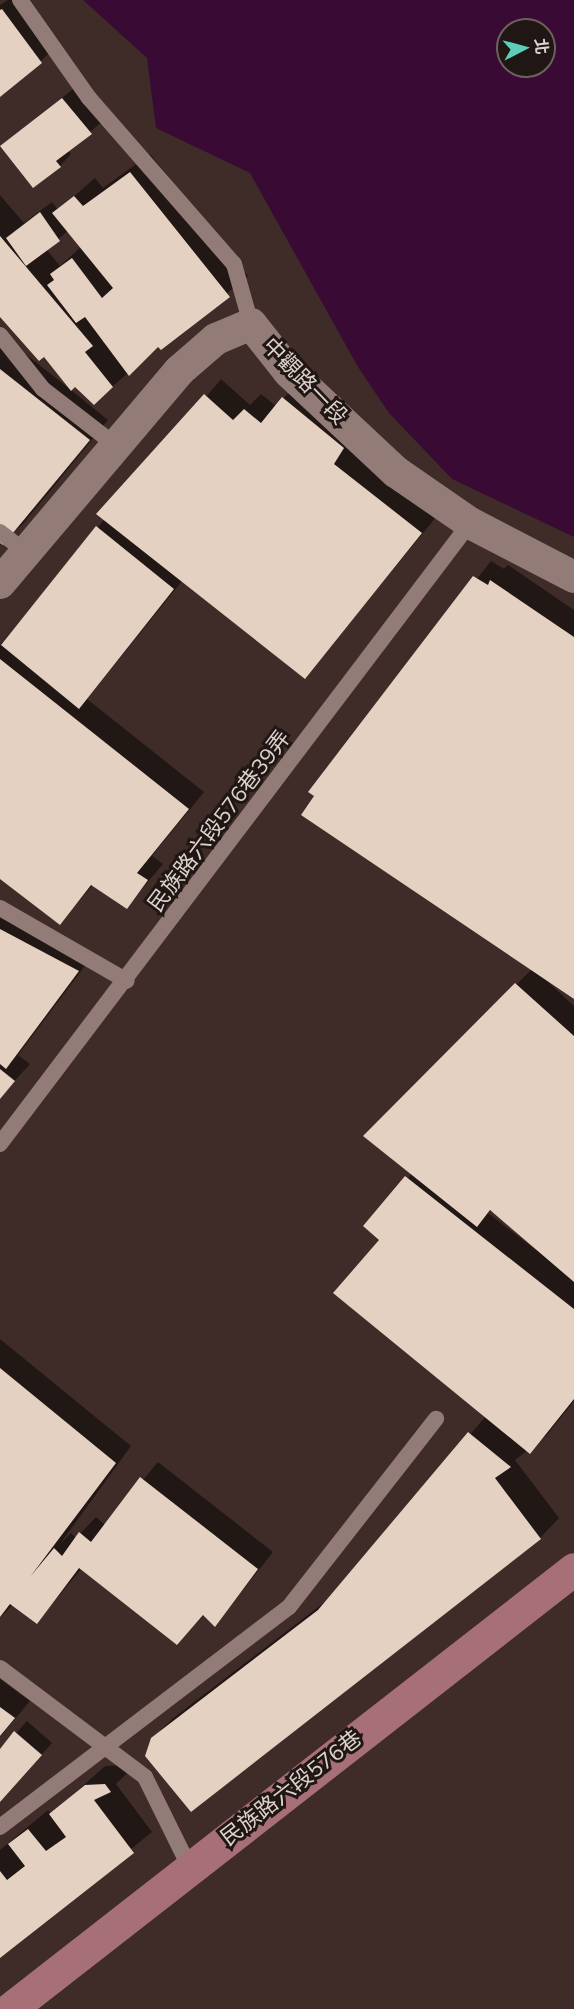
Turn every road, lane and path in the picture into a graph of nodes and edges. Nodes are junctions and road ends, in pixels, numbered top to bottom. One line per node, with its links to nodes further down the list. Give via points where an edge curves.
1 (20, 0): 2 (lane, via 89,98 234,264)
2 (251, 324): 4 (street, 中觀路一段, via 216,339 178,371); 5 (street, 中觀路一段, via 290,372 396,472)
3 (0, 335): 4 (lane, via 43,389)
4 (114, 444): 7 (street, 中觀路一段)
5 (470, 523): 8 (street, 中觀路一段); 11 (lane, 民族路六段576巷39弄)
6 (0, 532): 7 (lane)
7 (26, 552): 9 (street, 中觀路一段)
8 (574, 577)
9 (0, 583)
10 (0, 908): 11 (lane)
11 (127, 981): 12 (lane, 民族路六段576巷39弄)
12 (0, 1144)
13 (436, 1419): 16 (lane, via 289,1607)
14 (574, 1569): 18 (street, 民族路六段576巷)
15 (0, 1668): 16 (lane)
16 (105, 1747): 17 (lane); 18 (lane, via 145,1777)
17 (0, 1827)
18 (189, 1866): 19 (street, 民族路六段576巷)
19 (10, 2009)

